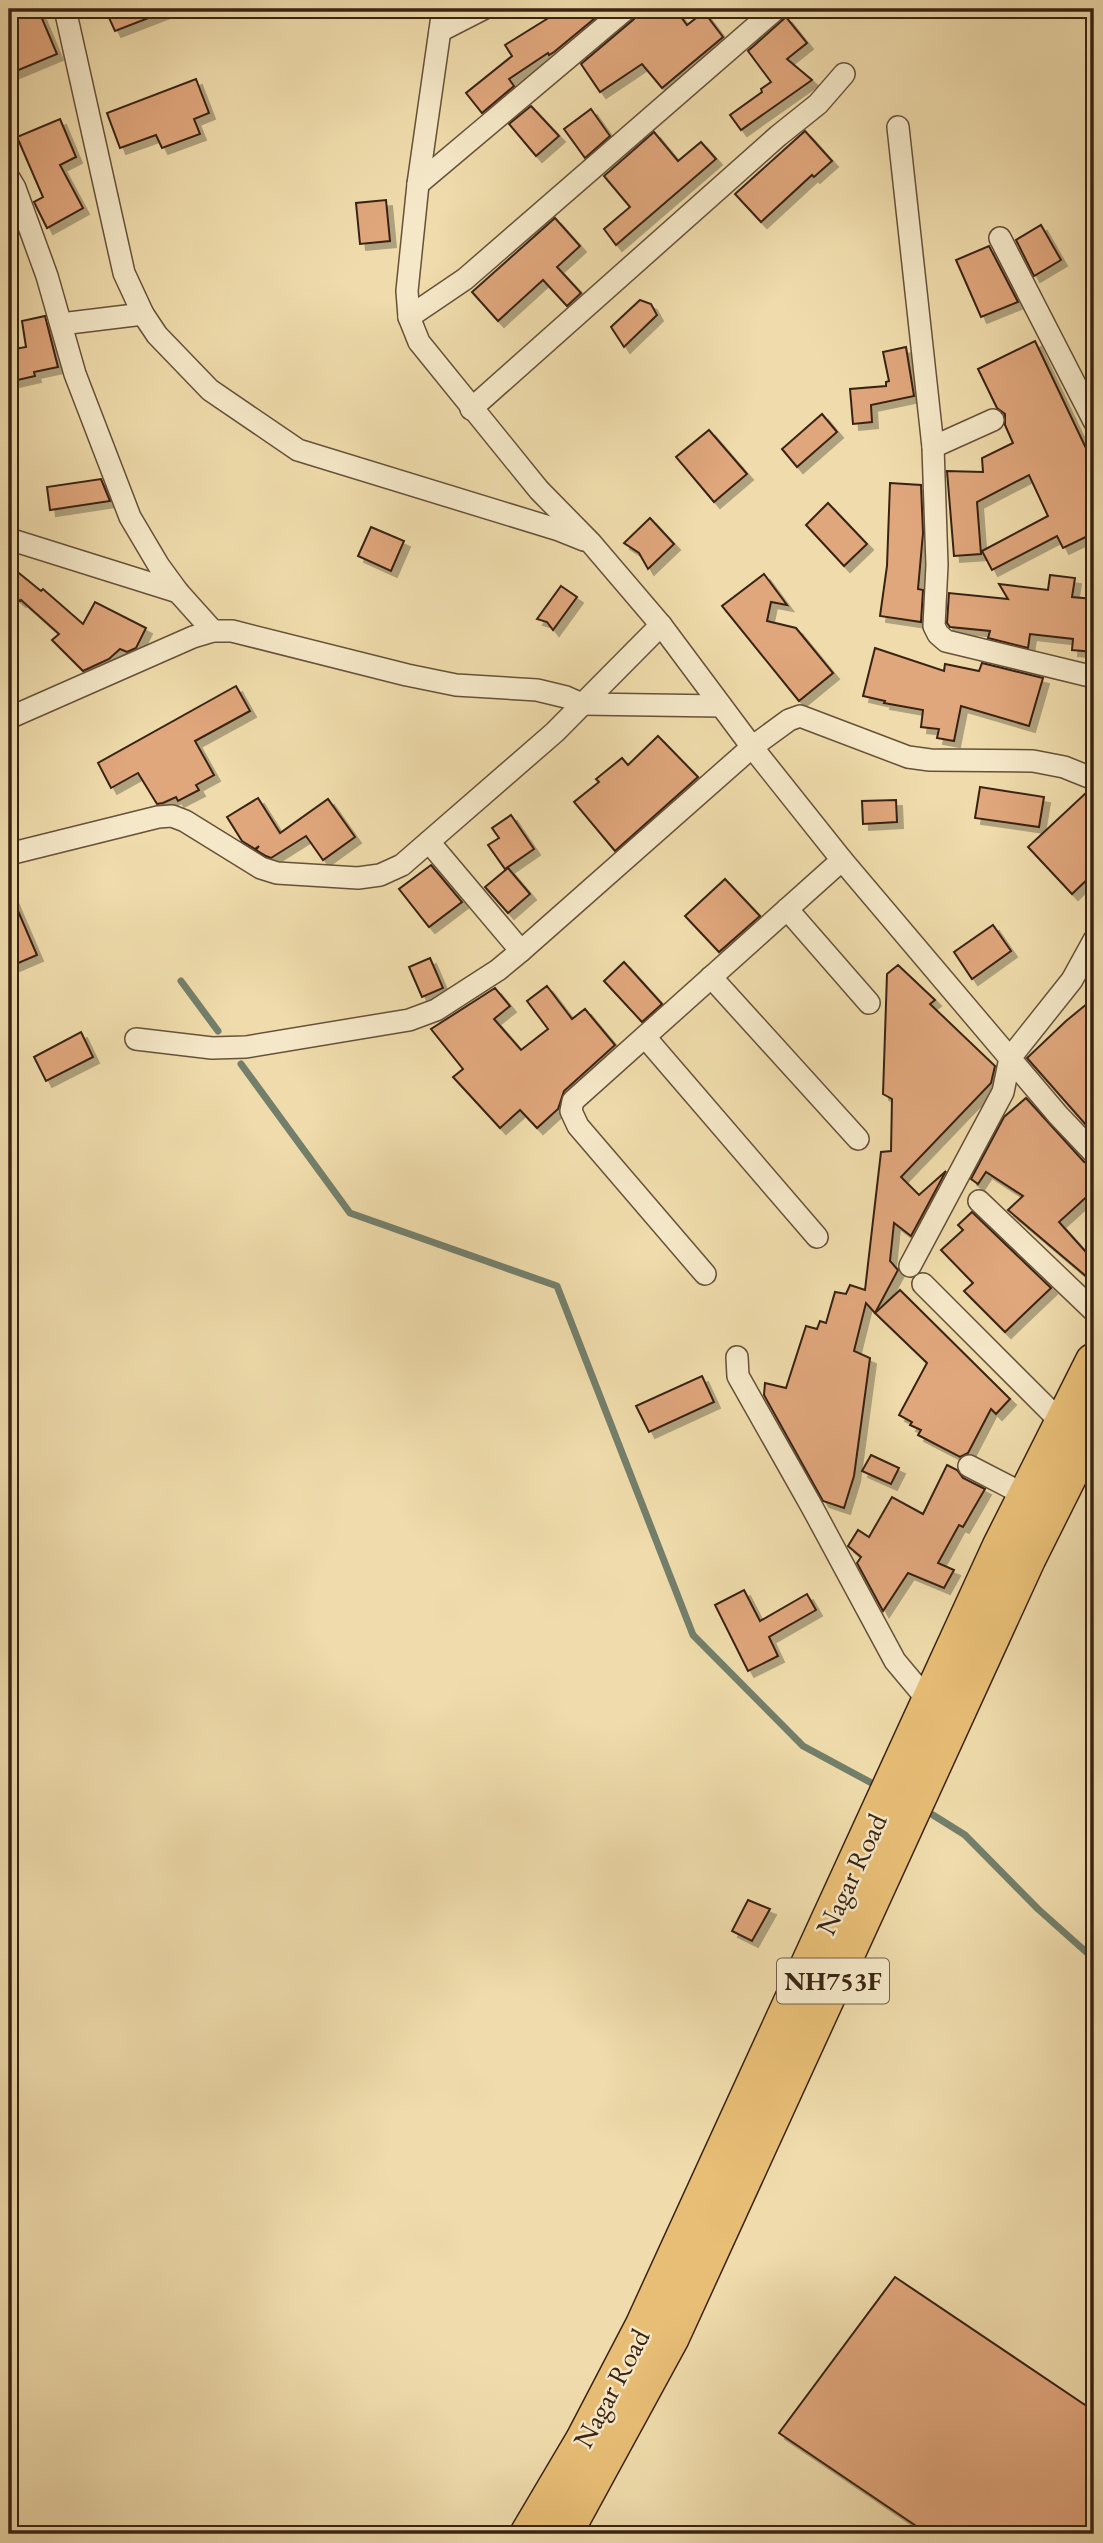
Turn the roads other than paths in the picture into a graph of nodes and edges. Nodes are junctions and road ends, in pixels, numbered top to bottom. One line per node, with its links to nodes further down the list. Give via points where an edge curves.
1 (65, 9): 12 (street, via 124,274)
2 (443, 9): 6 (street)
3 (483, 9): 6 (street)
4 (626, 9): 10 (street)
5 (776, 9): 13 (street, via 465,279)
6 (440, 32): 10 (street)
7 (845, 74): 15 (street, via 818,104)
8 (898, 127): 18 (street)
9 (9, 178): 14 (street)
10 (418, 184): 13 (street, via 407,290)
11 (1000, 238): 17 (street)
12 (142, 314): 14 (street); 20 (street, via 210,390 298,450)
13 (409, 317): 15 (street, via 419,342)
14 (61, 324): 21 (street, via 75,374 130,517)
15 (471, 409): 20 (street)
16 (993, 421): 18 (street)
17 (1094, 421)
18 (933, 447): 24 (street, via 937,565 933,614 938,634 946,641)
19 (9, 539): 21 (street)
20 (591, 543): 22 (street)
21 (178, 592): 23 (street)
22 (661, 625): 25 (street); 26 (street)
23 (213, 631): 25 (street, via 232,631 456,685 537,690); 27 (street)
24 (1094, 677)
25 (582, 704): 26 (street); 30 (street)
26 (721, 706): 28 (street)
27 (9, 718)
28 (752, 747): 29 (street, via 800,716 908,757 1033,761); 32 (street); 35 (street)
29 (1094, 779)
30 (429, 842): 31 (street, via 402,865 380,876 358,878 261,868 172,817); 35 (street)
31 (9, 854)
32 (842, 860): 33 (street); 40 (street)
33 (787, 909): 36 (street); 37 (street)
34 (1094, 940): 40 (street, via 1072,980)
35 (521, 951): 39 (street, via 436,1010 409,1020 246,1047)
36 (711, 977): 38 (street); 41 (street)
37 (869, 1003)
38 (645, 1037): 44 (street); 46 (street, via 573,1101 571,1111 578,1126)
39 (136, 1039)
40 (1010, 1058): 42 (street); 45 (street, via 1003,1092)
41 (858, 1139)
42 (1094, 1153)
43 (979, 1201): 48 (street)
44 (817, 1237)
45 (909, 1266)
46 (705, 1274)
47 (923, 1284): 51 (street)
48 (1094, 1311)
49 (737, 1357): 54 (street, via 738,1376 895,1661)
50 (1094, 1362): 51 (highway, Nagar Road / NH753F)
51 (1079, 1424): 53 (highway, Nagar Road / NH753F); 56 (highway, Nagar Road / NH753F, via 1027,1558 670,2338)
52 (969, 1466): 53 (street)
53 (1027, 1496): 54 (highway, Nagar Road / NH753F)
54 (928, 1705): 55 (highway, Nagar Road / NH753F, via 644,2326)
55 (529, 2534)
56 (563, 2534)

